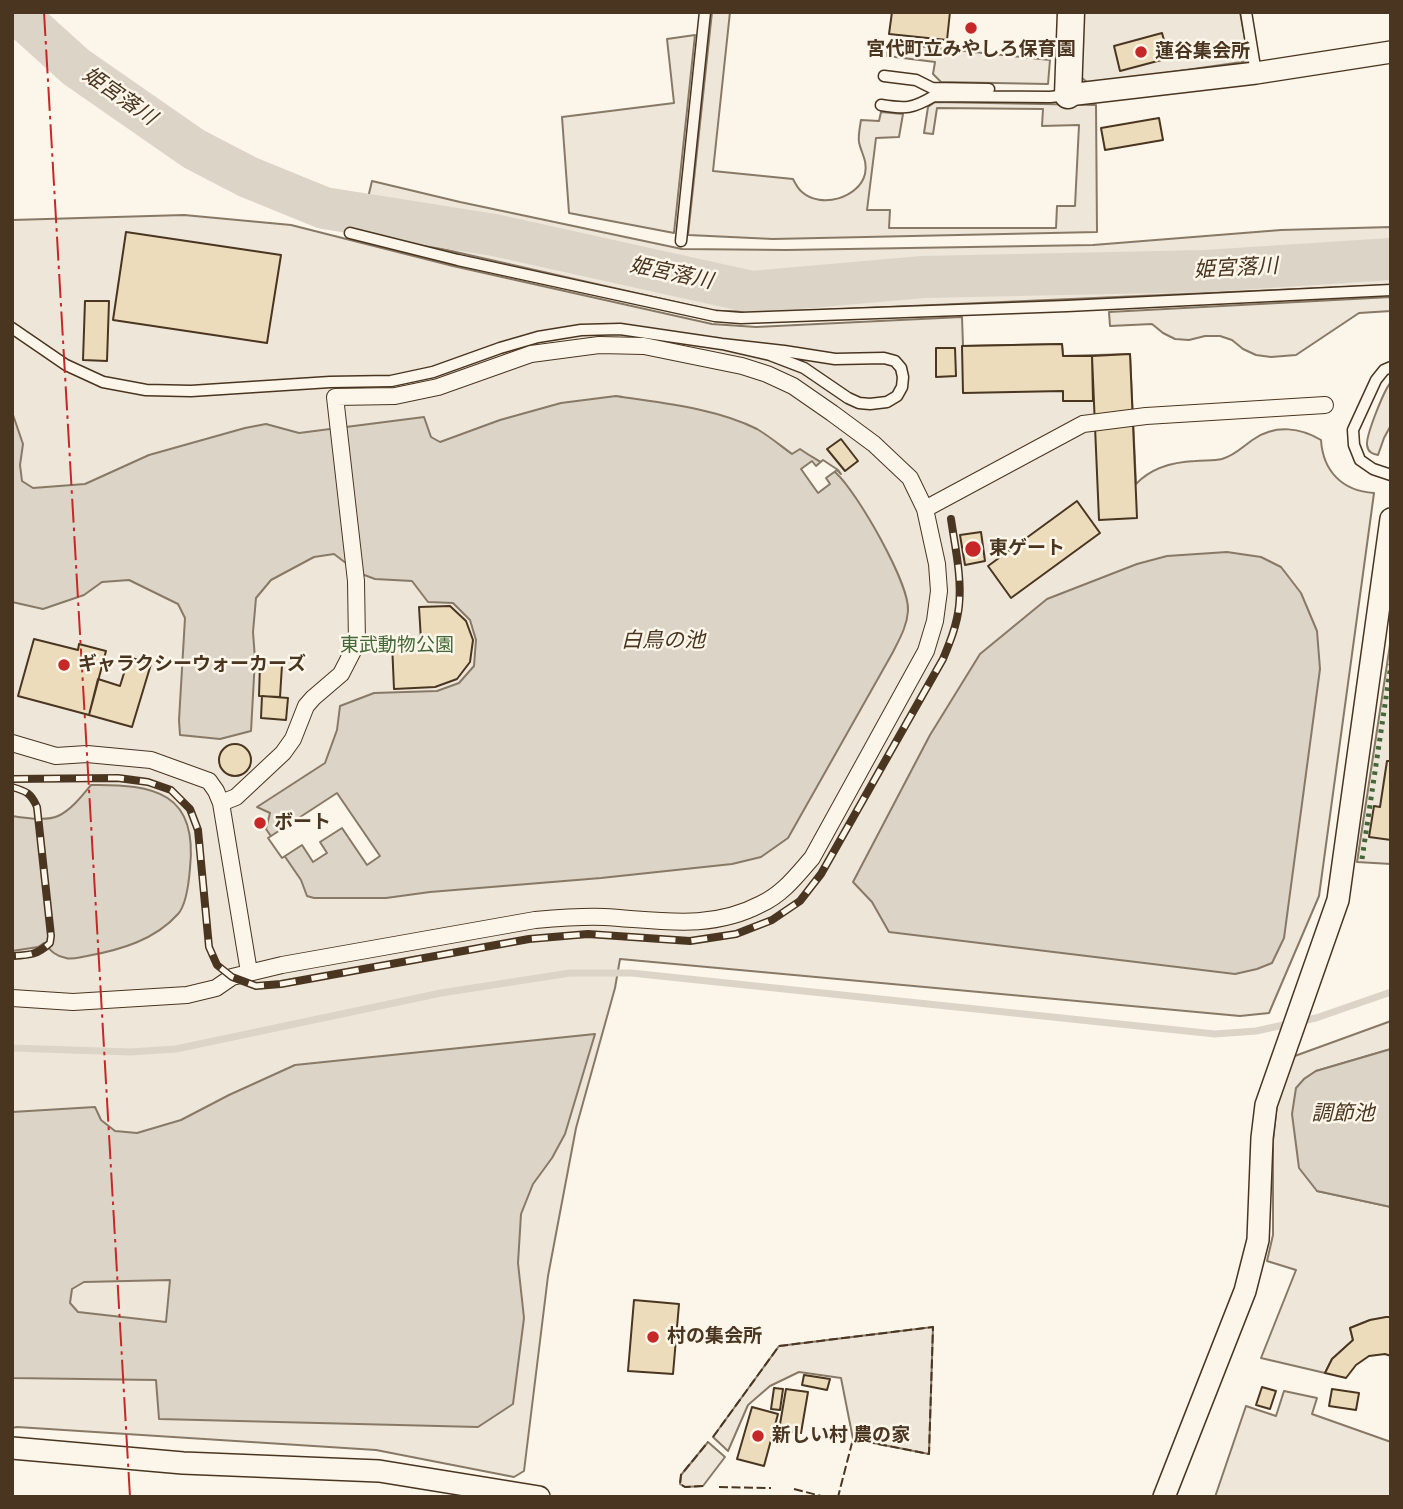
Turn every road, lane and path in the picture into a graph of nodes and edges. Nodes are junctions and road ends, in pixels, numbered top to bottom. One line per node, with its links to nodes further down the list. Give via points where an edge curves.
1 (705, 12): 12 (lane)
2 (1070, 12): 8 (street)
3 (1246, 12): 5 (lane)
4 (1391, 52): 5 (street)
5 (1256, 73): 8 (street)
6 (884, 76): 7 (lane, via 916,80)
7 (932, 88): 8 (lane, via 1051,90); 10 (lane, via 917,96)
8 (1068, 95): 10 (lane, via 934,96)
9 (881, 105): 10 (lane)
10 (911, 106)
11 (350, 233): 13 (lane, via 715,316 741,318)
12 (681, 241)
13 (1391, 290)
14 (12, 328): 15 (lane, via 66,365 103,382 146,390 391,381 538,337 582,330 620,329)
15 (722, 344): 15 (lane, via 835,359 884,358 901,368 902,387 887,402 859,403 804,368)
16 (1391, 367): 18 (lane, via 1376,380 1353,430 1360,460)
17 (1325, 405): 19 (street, via 1083,424)
18 (1391, 475)
19 (925, 509): 22 (street, via 910,478 874,444 793,386 742,366 644,346 599,345 531,355 438,387 395,396 335,397 356,581 357,643 341,674 306,706 283,753 236,797); 23 (street, via 939,592 926,651 812,858 789,885 762,904 702,923 572,916 535,920)
20 (1391, 519): 27 (street, via 1338,900 1266,1105 1258,1240 1245,1291)
21 (12, 743): 22 (street, via 56,756 151,760 209,781)
22 (221, 803): 23 (street)
23 (249, 972): 24 (street, via 216,988 187,995 73,1002)
24 (12, 998)
25 (12, 1448): 26 (street, via 183,1463 379,1471)
26 (539, 1497)
27 (1164, 1497)

